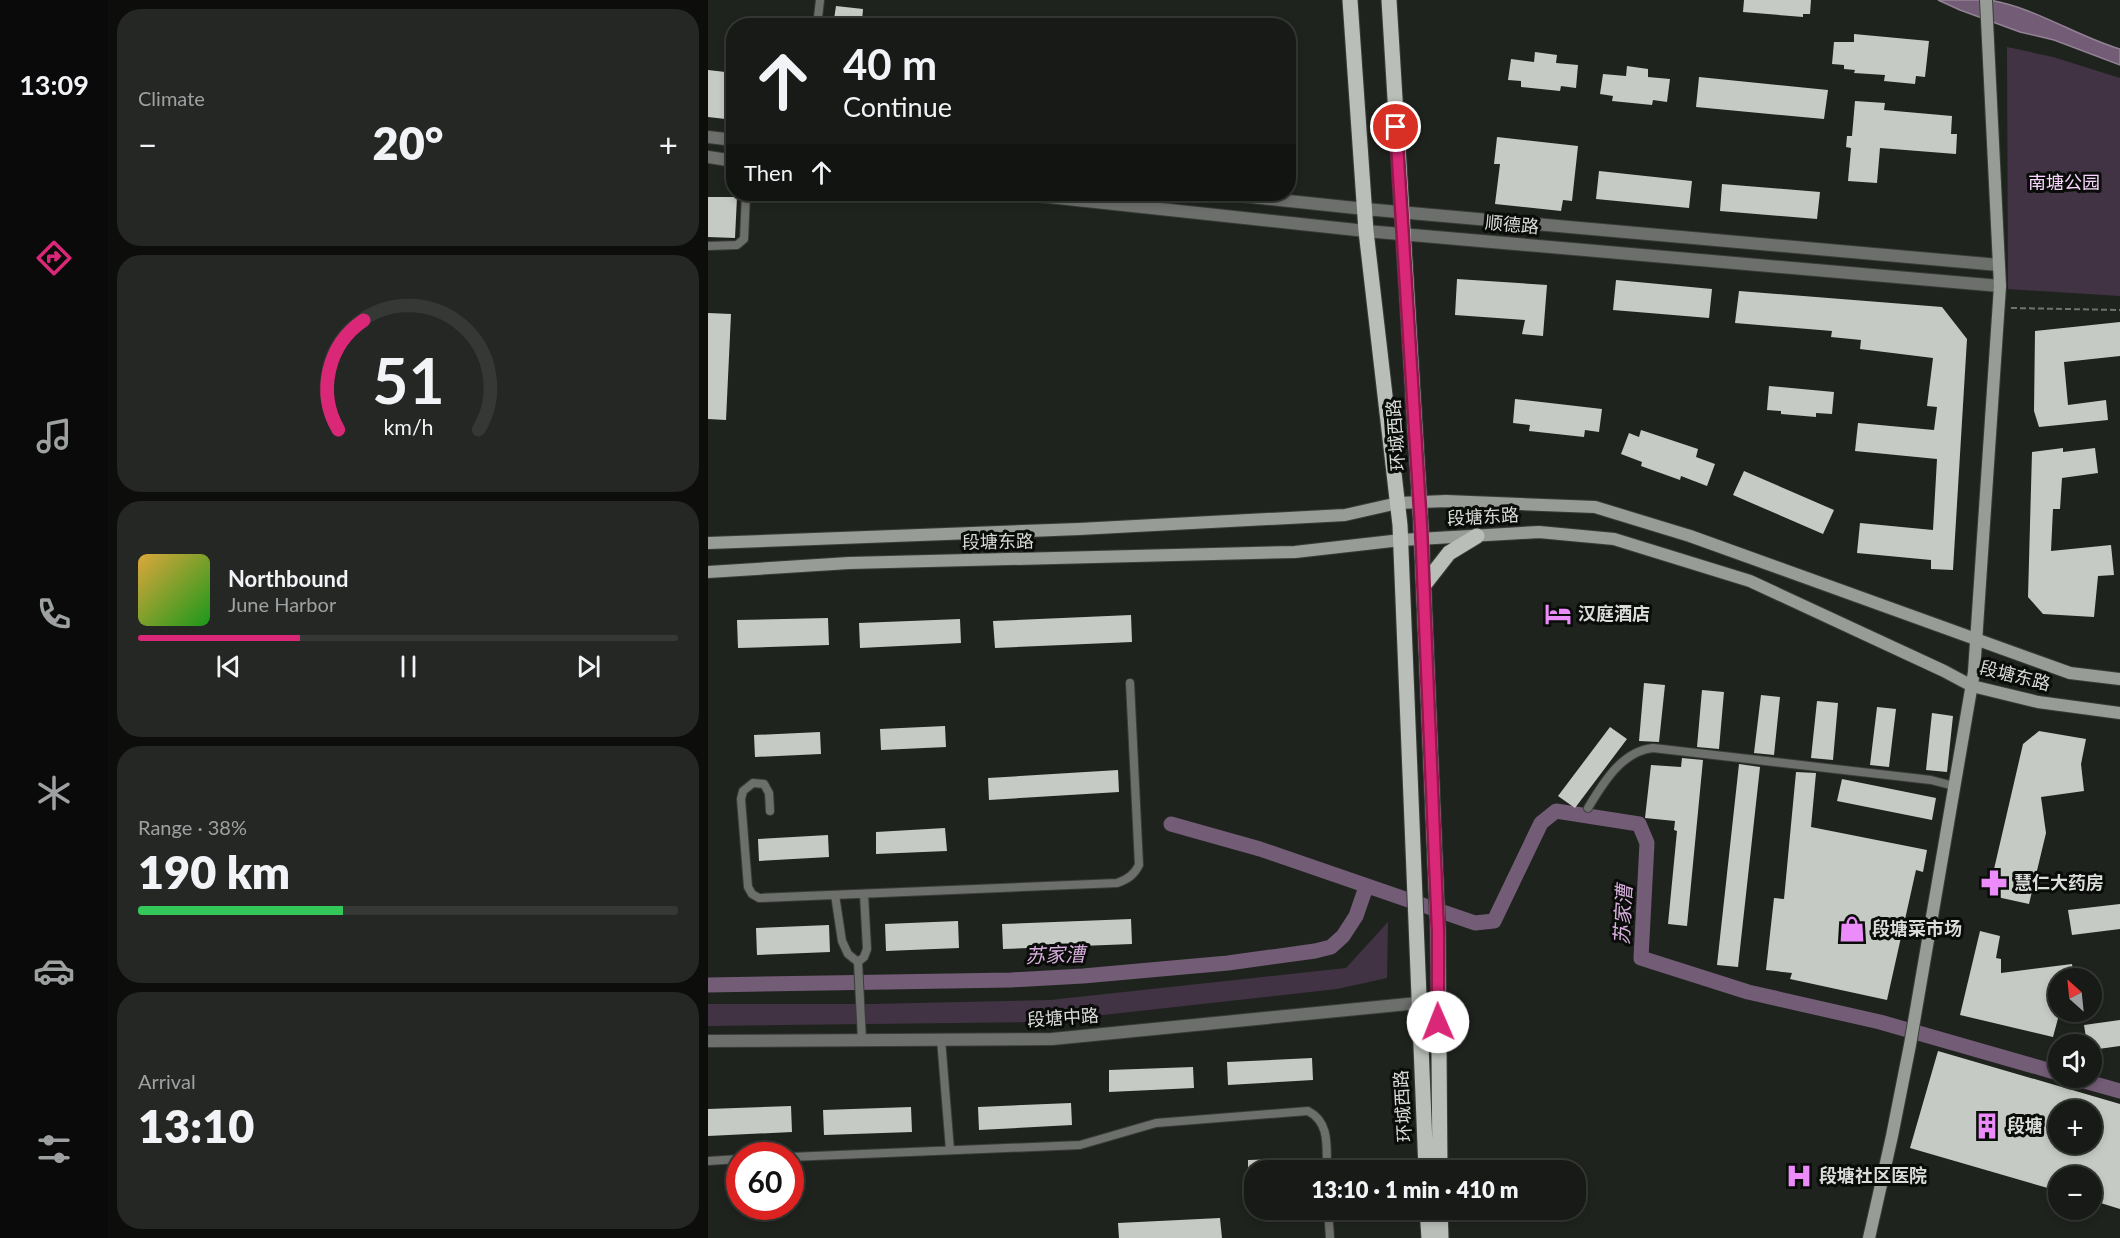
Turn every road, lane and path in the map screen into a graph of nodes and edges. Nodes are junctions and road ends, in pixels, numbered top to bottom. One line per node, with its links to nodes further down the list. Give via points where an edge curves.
1 (820, 0): 5 (lane)
2 (1350, 0): 13 (main road, 环城西路)
3 (1389, 0): 14 (main road, 环城西路)
4 (1986, 4): 18 (main road)
5 (818, 18)
6 (708, 137): 7 (street)
7 (726, 139)
8 (708, 158): 9 (street)
9 (726, 160)
10 (746, 201): 17 (lane, via 744,239 737,245)
11 (1086, 201): 15 (street, 顺德路)
12 (1289, 201): 13 (street, 顺德路)
13 (1365, 209): 14 (street, 顺德路); 15 (main road, 环城西路)
14 (1401, 212): 16 (main road, 环城西路); 18 (street, 顺德路)
15 (1366, 231): 16 (street, 顺德路); 23 (main road, 环城西路)
16 (1403, 233): 19 (street, 顺德路); 22 (main road, 环城西路)
17 (708, 246)
18 (1999, 265): 19 (main road)
19 (2000, 286): 20 (main road)
20 (1999, 308): 21 (path); 30 (main road)
21 (2120, 310)
22 (1420, 502): 23 (main road, 段塘东路); 25 (main road, 环城西路); 30 (main road, 段塘东路, via 1595,507 1690,536)
23 (1398, 503): 26 (main road, 环城西路); 27 (main road, 段塘东路, via 1345,515)
24 (1477, 536): 25 (main road, 段塘东路); 29 (main road, via 1449,553); 33 (main road, 段塘东路, via 1539,532 1614,539 1750,581)
25 (1422, 538): 26 (main road, 段塘东路); 29 (main road, 环城西路)
26 (1401, 540): 28 (main road, 段塘东路, via 1295,552 849,563); 41 (main road, 环城西路)
27 (708, 543)
28 (708, 572)
29 (1424, 585): 50 (main road, 环城西路, via 1438,932)
30 (1977, 638): 31 (main road, 段塘东路, via 2070,673); 33 (main road)
31 (2120, 679)
32 (1130, 683): 38 (lane, via 1139,865 1127,880)
33 (1972, 686): 34 (main road, 段塘东路, via 2038,702); 35 (main road)
34 (2120, 713)
35 (1954, 786): 36 (lane, via 1931,780 1653,748 1635,753 1607,777); 58 (main road, via 1910,1045)
36 (1588, 808)
37 (770, 812): 39 (lane, via 764,784 753,783 743,791 747,876 752,894 759,898)
38 (864, 894): 39 (lane); 40 (lane, via 867,949)
39 (836, 895): 40 (lane, via 842,941 848,954)
40 (858, 962): 43 (lane)
41 (1418, 1004): 42 (street, 段塘中路, via 1052,1039); 49 (main road, 环城西路)
42 (941, 1039): 43 (street, 段塘中路); 45 (lane)
43 (861, 1040): 44 (street, 段塘中路)
44 (708, 1041)
45 (950, 1150): 46 (lane); 48 (lane, via 1080,1145 1156,1123 1308,1111 1323,1123)
46 (804, 1156)
47 (726, 1160): 51 (lane)
48 (1326, 1160)
49 (1426, 1160)
50 (1440, 1160)
51 (708, 1161)
52 (1329, 1220): 55 (lane)
53 (1428, 1220): 56 (main road)
54 (1440, 1220): 57 (main road)
55 (1330, 1238)
56 (1429, 1238)
57 (1441, 1238)
58 (1869, 1238)

